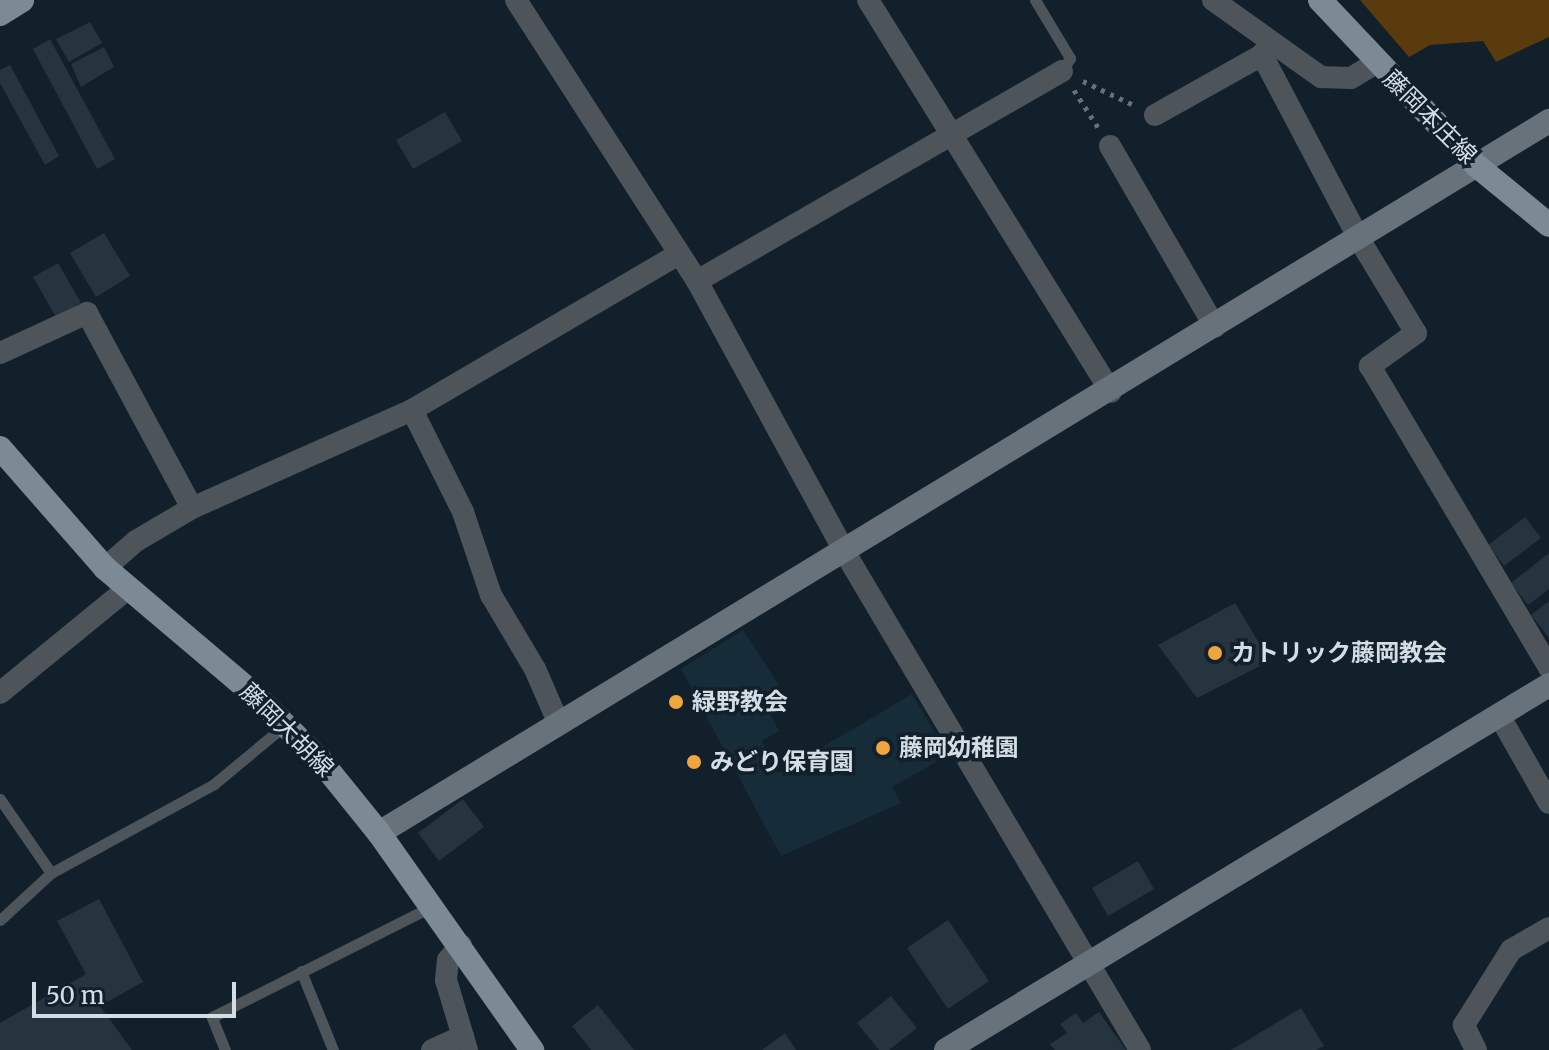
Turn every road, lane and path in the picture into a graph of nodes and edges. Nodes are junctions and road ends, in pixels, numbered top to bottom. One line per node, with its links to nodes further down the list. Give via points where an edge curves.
1 (22, 0): 7 (main road)
2 (516, 0): 18 (street)
3 (868, 0): 13 (street)
4 (1035, 0): 10 (lane, via 1070,58)
5 (1213, 0): 8 (street)
6 (1320, 0): 9 (main road, 藤岡本庄線)
7 (0, 14)
8 (1266, 48): 9 (street, via 1321,77 1351,78); 11 (street); 17 (street)
9 (1376, 63): 15 (main road, 藤岡本庄線)
10 (1062, 71): 11 (path); 13 (street); 14 (path)
11 (1155, 115)
12 (1549, 121): 15 (street)
13 (951, 135): 19 (street); 22 (street)
14 (1110, 146): 20 (street)
15 (1477, 166): 16 (main road, 藤岡本庄線); 17 (street)
16 (1549, 225)
17 (1359, 239): 20 (street); 29 (street, via 1416,333 1370,366)
18 (679, 254): 19 (street); 23 (street)
19 (697, 281): 26 (street)
20 (1215, 327): 22 (street)
21 (0, 353): 25 (street, via 87,313)
22 (1111, 392): 26 (street)
23 (412, 410): 25 (street); 33 (street, via 463,512 491,595 535,669)
24 (0, 448): 27 (main road, 藤岡大胡線)
25 (192, 508): 27 (street, via 136,541)
26 (844, 551): 33 (street); 43 (street)
27 (105, 568): 28 (main road, 藤岡大胡線)
28 (127, 589): 31 (street); 34 (main road, 藤岡大胡線)
29 (1549, 668)
30 (1549, 685): 32 (street)
31 (0, 693)
32 (1499, 715): 36 (street); 43 (street)
33 (558, 722): 37 (street)
34 (285, 724): 37 (main road, 藤岡大胡線); 38 (lane, via 214,784)
35 (0, 799): 38 (lane)
36 (1549, 803)
37 (379, 833): 39 (main road, 藤岡大胡線)
38 (51, 873): 40 (lane)
39 (433, 906): 42 (main road, 藤岡大胡線); 44 (lane)
40 (0, 920)
41 (1549, 928): 52 (street, via 1511,950 1464,1025)
42 (461, 945): 45 (street, via 448,960 446,980); 49 (main road, 藤岡大胡線)
43 (1085, 964): 50 (street); 51 (street)
44 (301, 971): 46 (lane, via 212,1017); 47 (lane)
45 (465, 1043): 48 (street)
46 (225, 1050)
47 (333, 1050)
48 (432, 1050)
49 (532, 1050)
50 (946, 1050)
51 (1140, 1050)
52 (1476, 1050)

